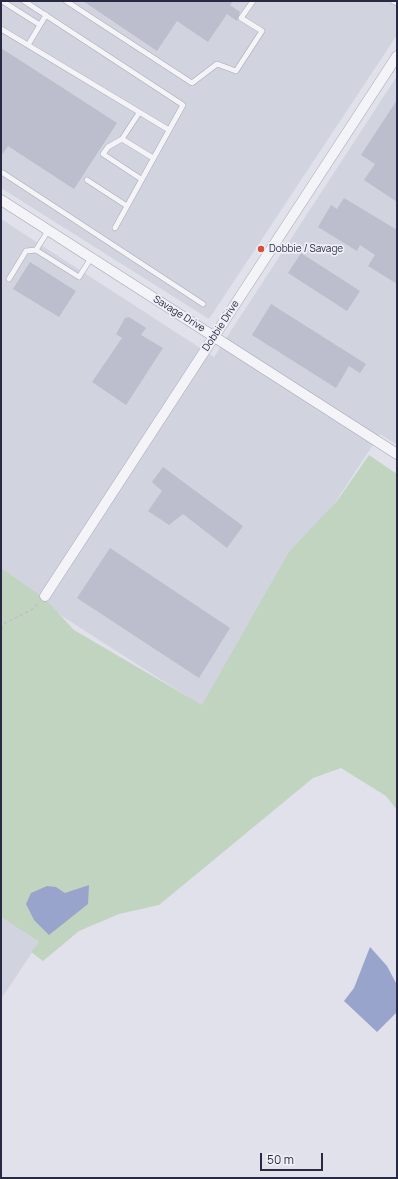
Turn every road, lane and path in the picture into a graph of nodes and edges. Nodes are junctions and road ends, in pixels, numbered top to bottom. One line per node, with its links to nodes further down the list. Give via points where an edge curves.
1 (2, 1): 8 (lane)
2 (24, 1): 7 (lane)
3 (66, 1): 4 (lane, via 192,83 217,64 236,71 262,31 241,18)
4 (253, 1)
5 (394, 1): 6 (lane)
6 (397, 3)
7 (46, 15): 8 (lane); 13 (lane, via 183,105)
8 (40, 25): 10 (lane)
9 (1, 29): 10 (lane)
10 (28, 45): 12 (lane)
11 (397, 56): 27 (street, Dobbie Drive)
12 (139, 113): 13 (lane); 14 (lane)
13 (169, 130): 15 (lane)
14 (122, 139): 15 (lane); 17 (lane, via 108,147 103,154)
15 (153, 158): 17 (lane)
16 (3, 173): 26 (lane)
17 (142, 179): 20 (lane)
18 (87, 180): 20 (lane)
19 (1, 200): 22 (street, Savage Drive)
20 (126, 206): 21 (lane)
21 (115, 228)
22 (48, 231): 23 (lane); 24 (street, Savage Drive)
23 (36, 250): 24 (lane, via 80,277); 25 (lane, via 26,251)
24 (91, 258): 27 (street, Savage Drive)
25 (9, 279)
26 (203, 304)
27 (214, 337): 28 (street, Savage Drive); 29 (street, Dobbie Drive)
28 (397, 454)
29 (45, 596): 30 (path, via 32,610 5,623)
30 (1, 629)

